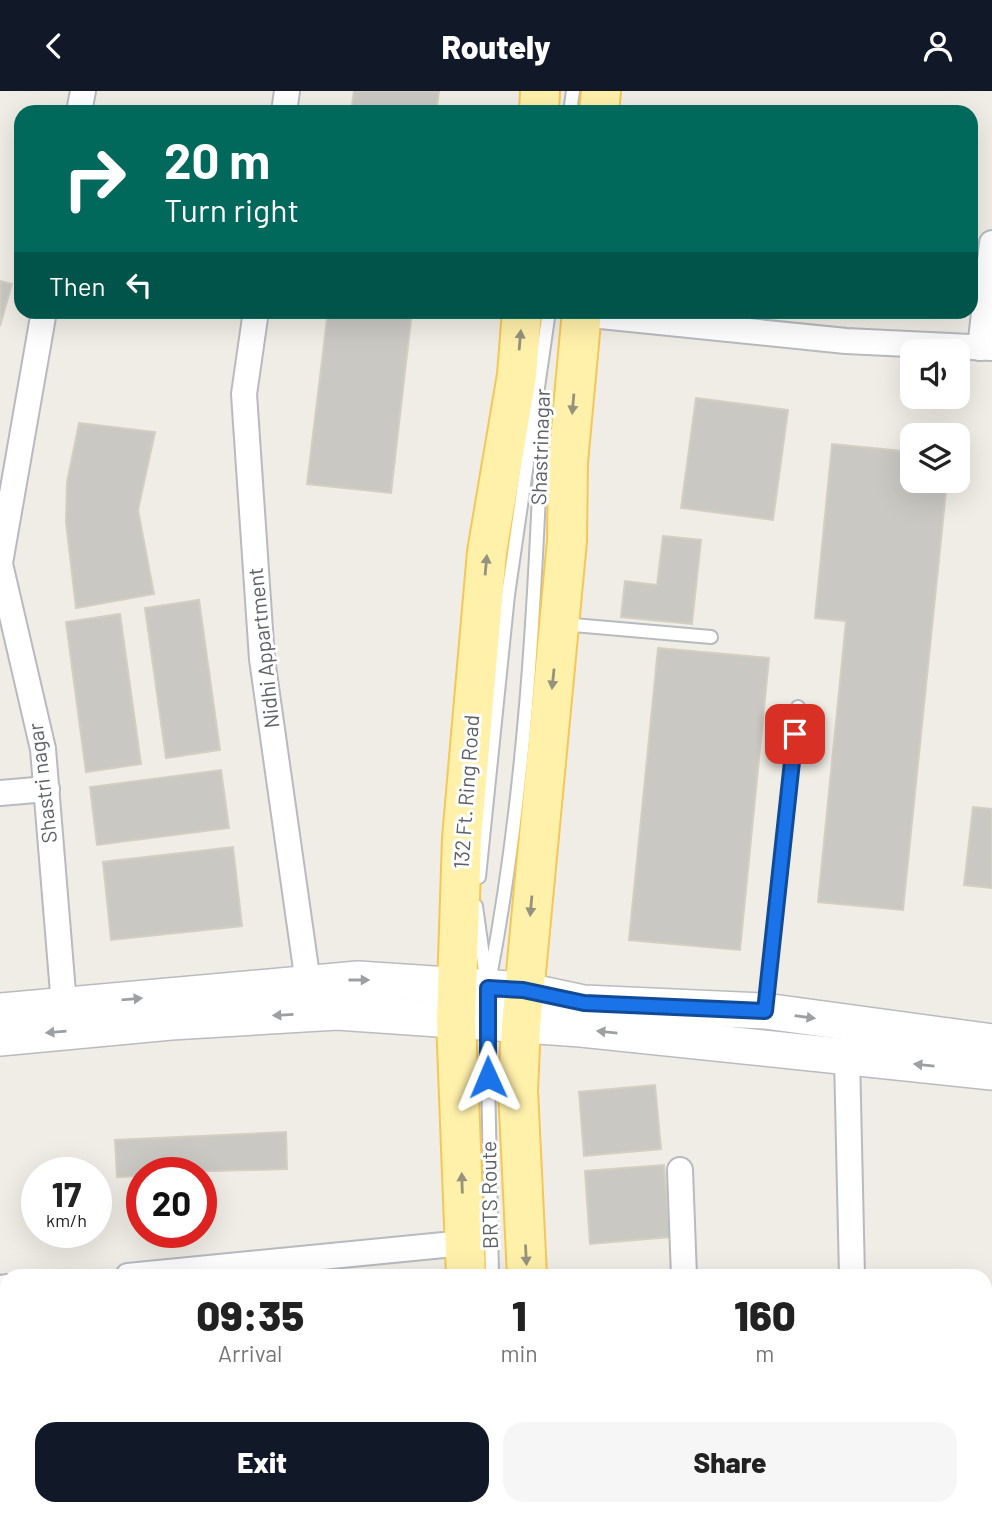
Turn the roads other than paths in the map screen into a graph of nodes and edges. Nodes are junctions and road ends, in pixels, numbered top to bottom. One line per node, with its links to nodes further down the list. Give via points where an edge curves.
1 (992, 243): 8 (street)
2 (43, 319): 10 (street, Shastri nagar)
3 (255, 319): 17 (street, Nidhi Appartment, via 244,394 262,659)
4 (521, 319): 19 (main road, 132 Ft. Ring Road, one-way to 4, via 462,838 487,552 517,375)
5 (567, 319): 9 (lane)
6 (571, 319): 12 (main road, 132 Ft. Ring Road, one-way to 12, via 567,541)
7 (637, 319): 8 (street, via 846,341)
8 (986, 348)
9 (544, 364): 19 (lane, Shastrinagar, via 536,595 504,902); 19 (lane, Shastrinagar, via 508,595 476,905)
10 (0, 563): 11 (street, Shastri nagar)
11 (6, 612): 15 (street, Shastri nagar, via 43,749)
12 (558, 624): 13 (lane); 19 (main road, 132 Ft. Ring Road, one-way to 19)
13 (711, 637)
14 (798, 707): 21 (lane)
15 (47, 789): 16 (street); 18 (street, Shastri nagar)
16 (0, 793)
17 (309, 983): 18 (main road, one-way to 17); 19 (main road, one-way to 19, via 358,979)
18 (64, 1005): 20 (main road)
19 (488, 1005): 21 (main road, via 584,1003); 22 (main road, one-way to 22, via 171,1022); 24 (main road, one-way to 19); 27 (main road, 132 Ft. Ring Road, one-way to 19); 30 (lane, BRTS Route); 31 (main road, 132 Ft. Ring Road, one-way to 31, via 518,1090)
20 (0, 1011)
21 (765, 1011): 23 (main road, one-way to 23)
22 (0, 1038)
23 (992, 1042)
24 (846, 1057): 25 (main road, one-way to 24); 33 (street)
25 (992, 1072)
26 (680, 1170): 32 (street)
27 (465, 1259): 28 (street)
28 (332, 1266): 29 (street)
29 (271, 1269)
30 (492, 1269)
31 (527, 1269)
32 (684, 1269)
33 (852, 1269)

